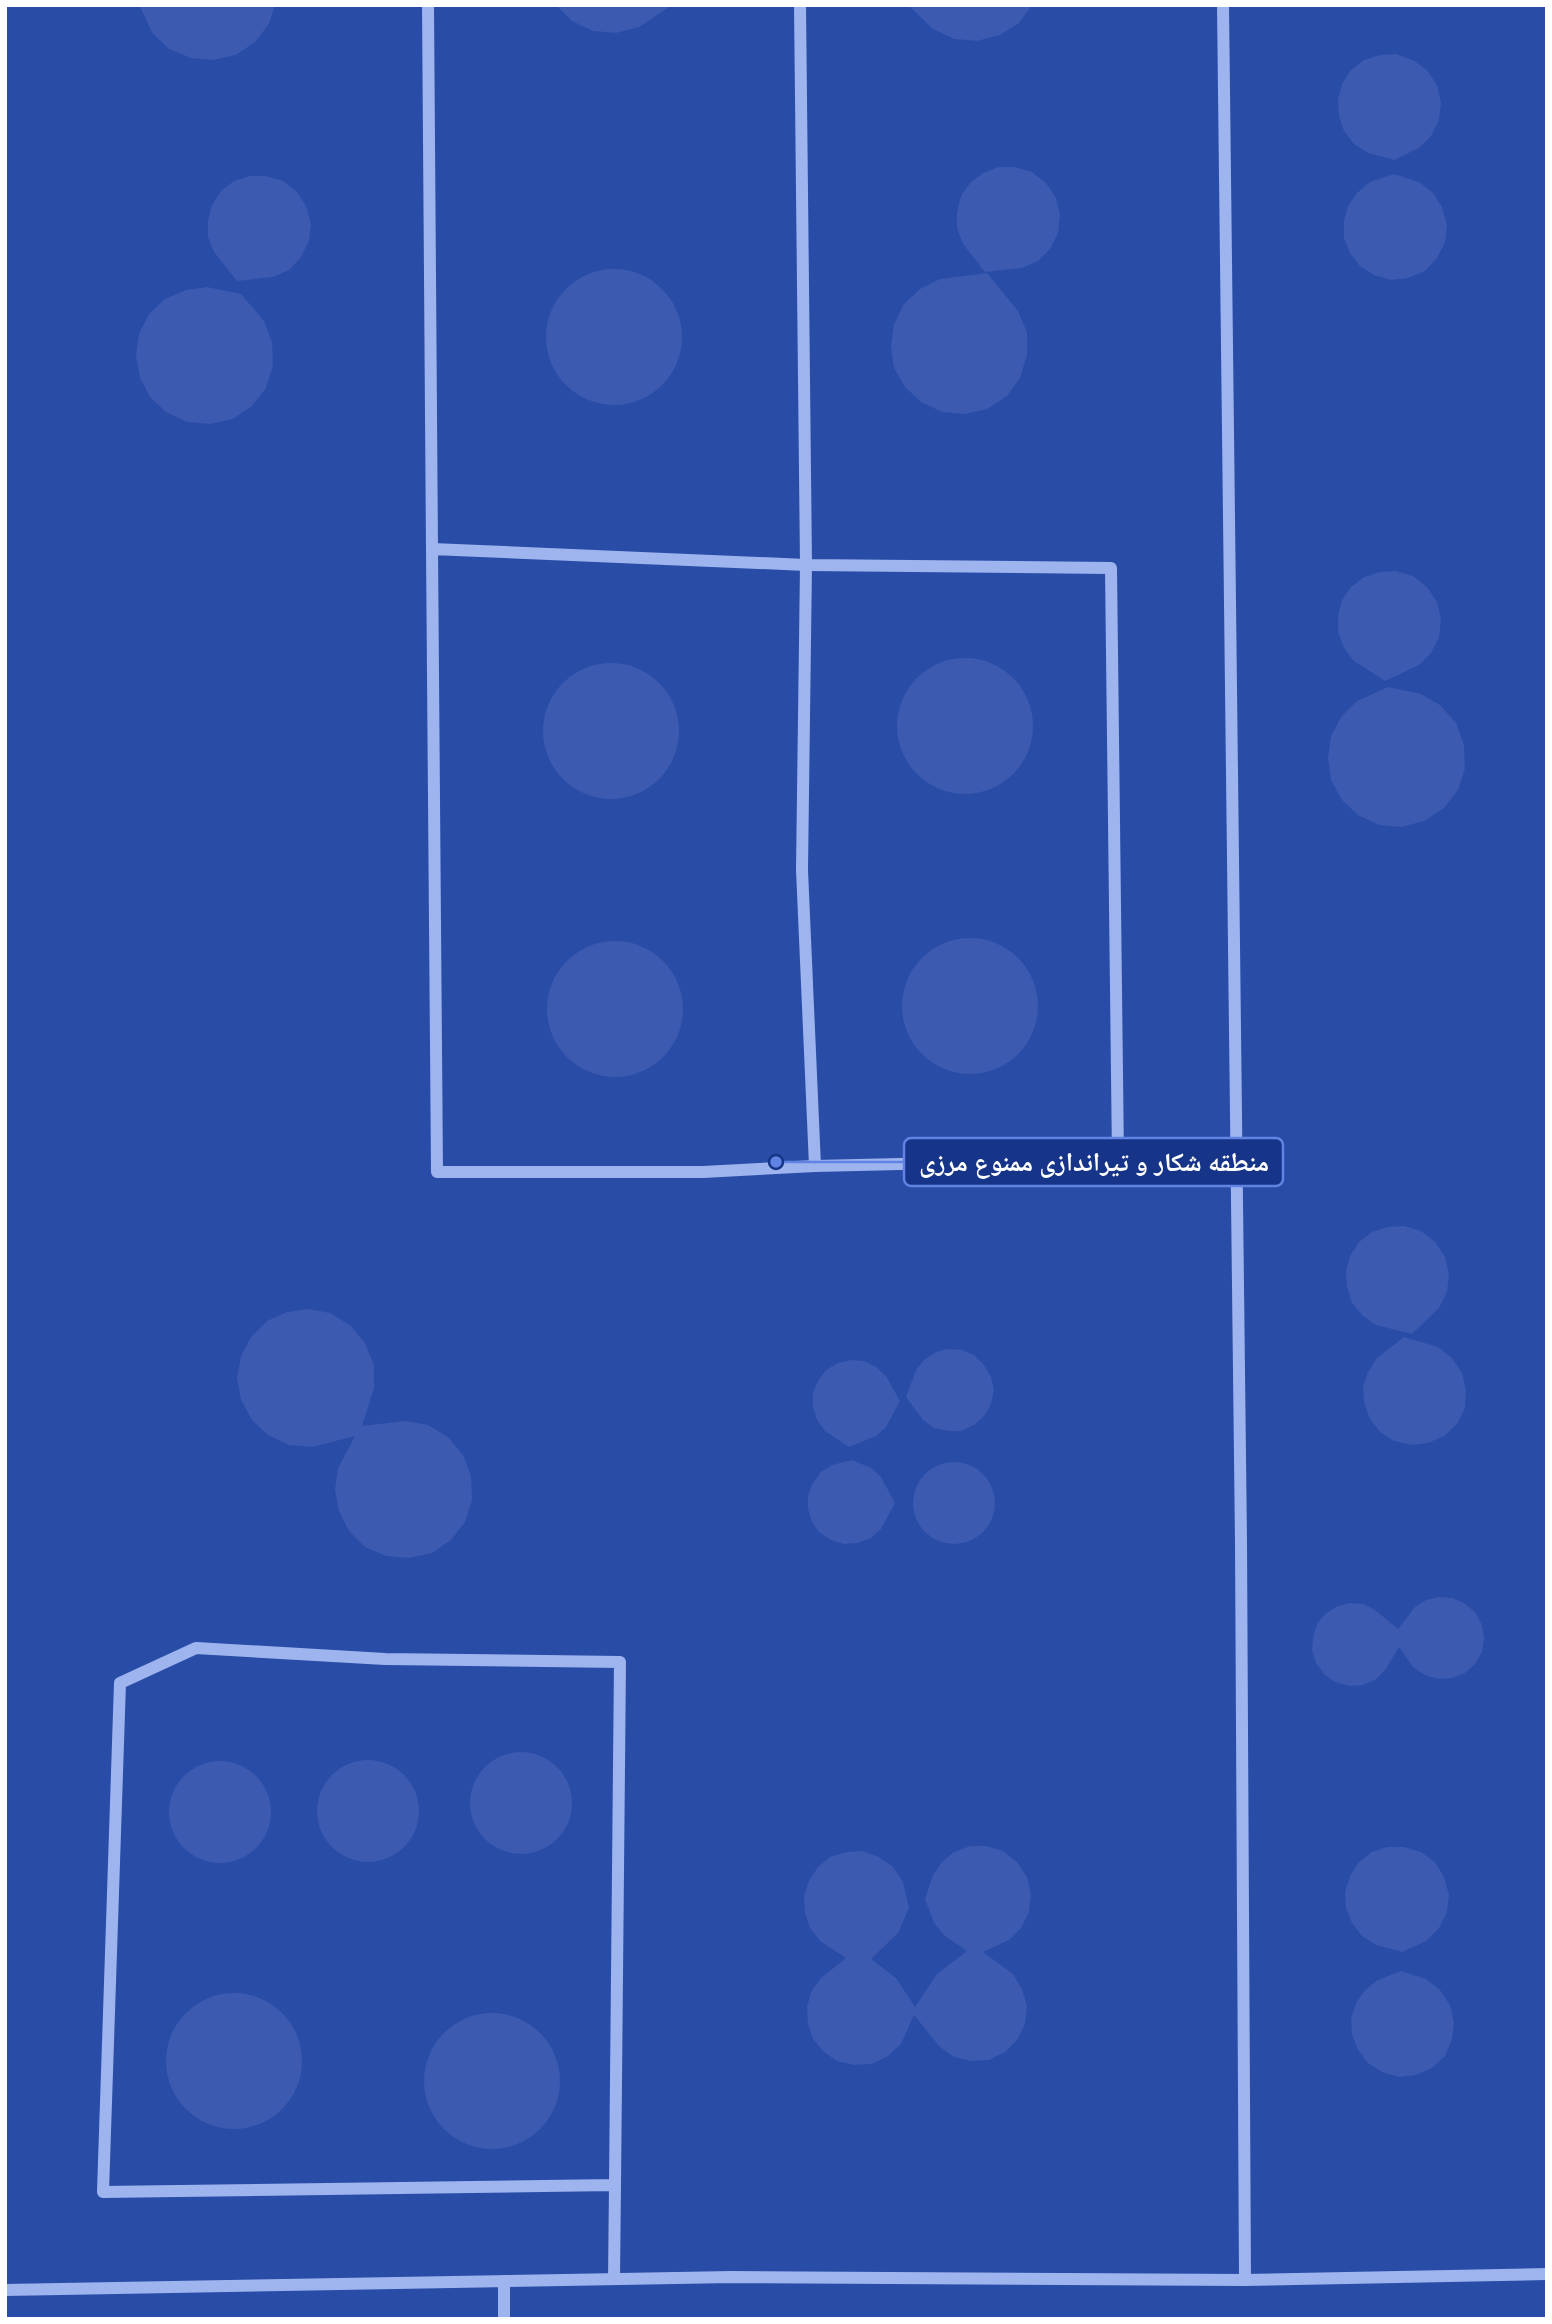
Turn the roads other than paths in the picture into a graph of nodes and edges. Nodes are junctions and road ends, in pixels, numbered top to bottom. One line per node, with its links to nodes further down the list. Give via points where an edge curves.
1 (428, 5): 4 (street)
2 (800, 5): 5 (street)
3 (1223, 5): 10 (street)
4 (432, 549): 5 (street); 6 (street, via 437,1172 703,1172)
5 (806, 565): 6 (street, via 802,870); 6 (street, via 1111,568 1118,1159)
6 (815, 1166)
7 (615, 2185): 7 (street, via 103,2192 120,1684 196,1648 384,1659 620,1662); 9 (street)
8 (1547, 2274): 10 (street)
9 (614, 2279): 10 (street); 11 (street)
10 (1245, 2280)
11 (503, 2281): 12 (street); 13 (street)
12 (5, 2290)
13 (504, 2319)

